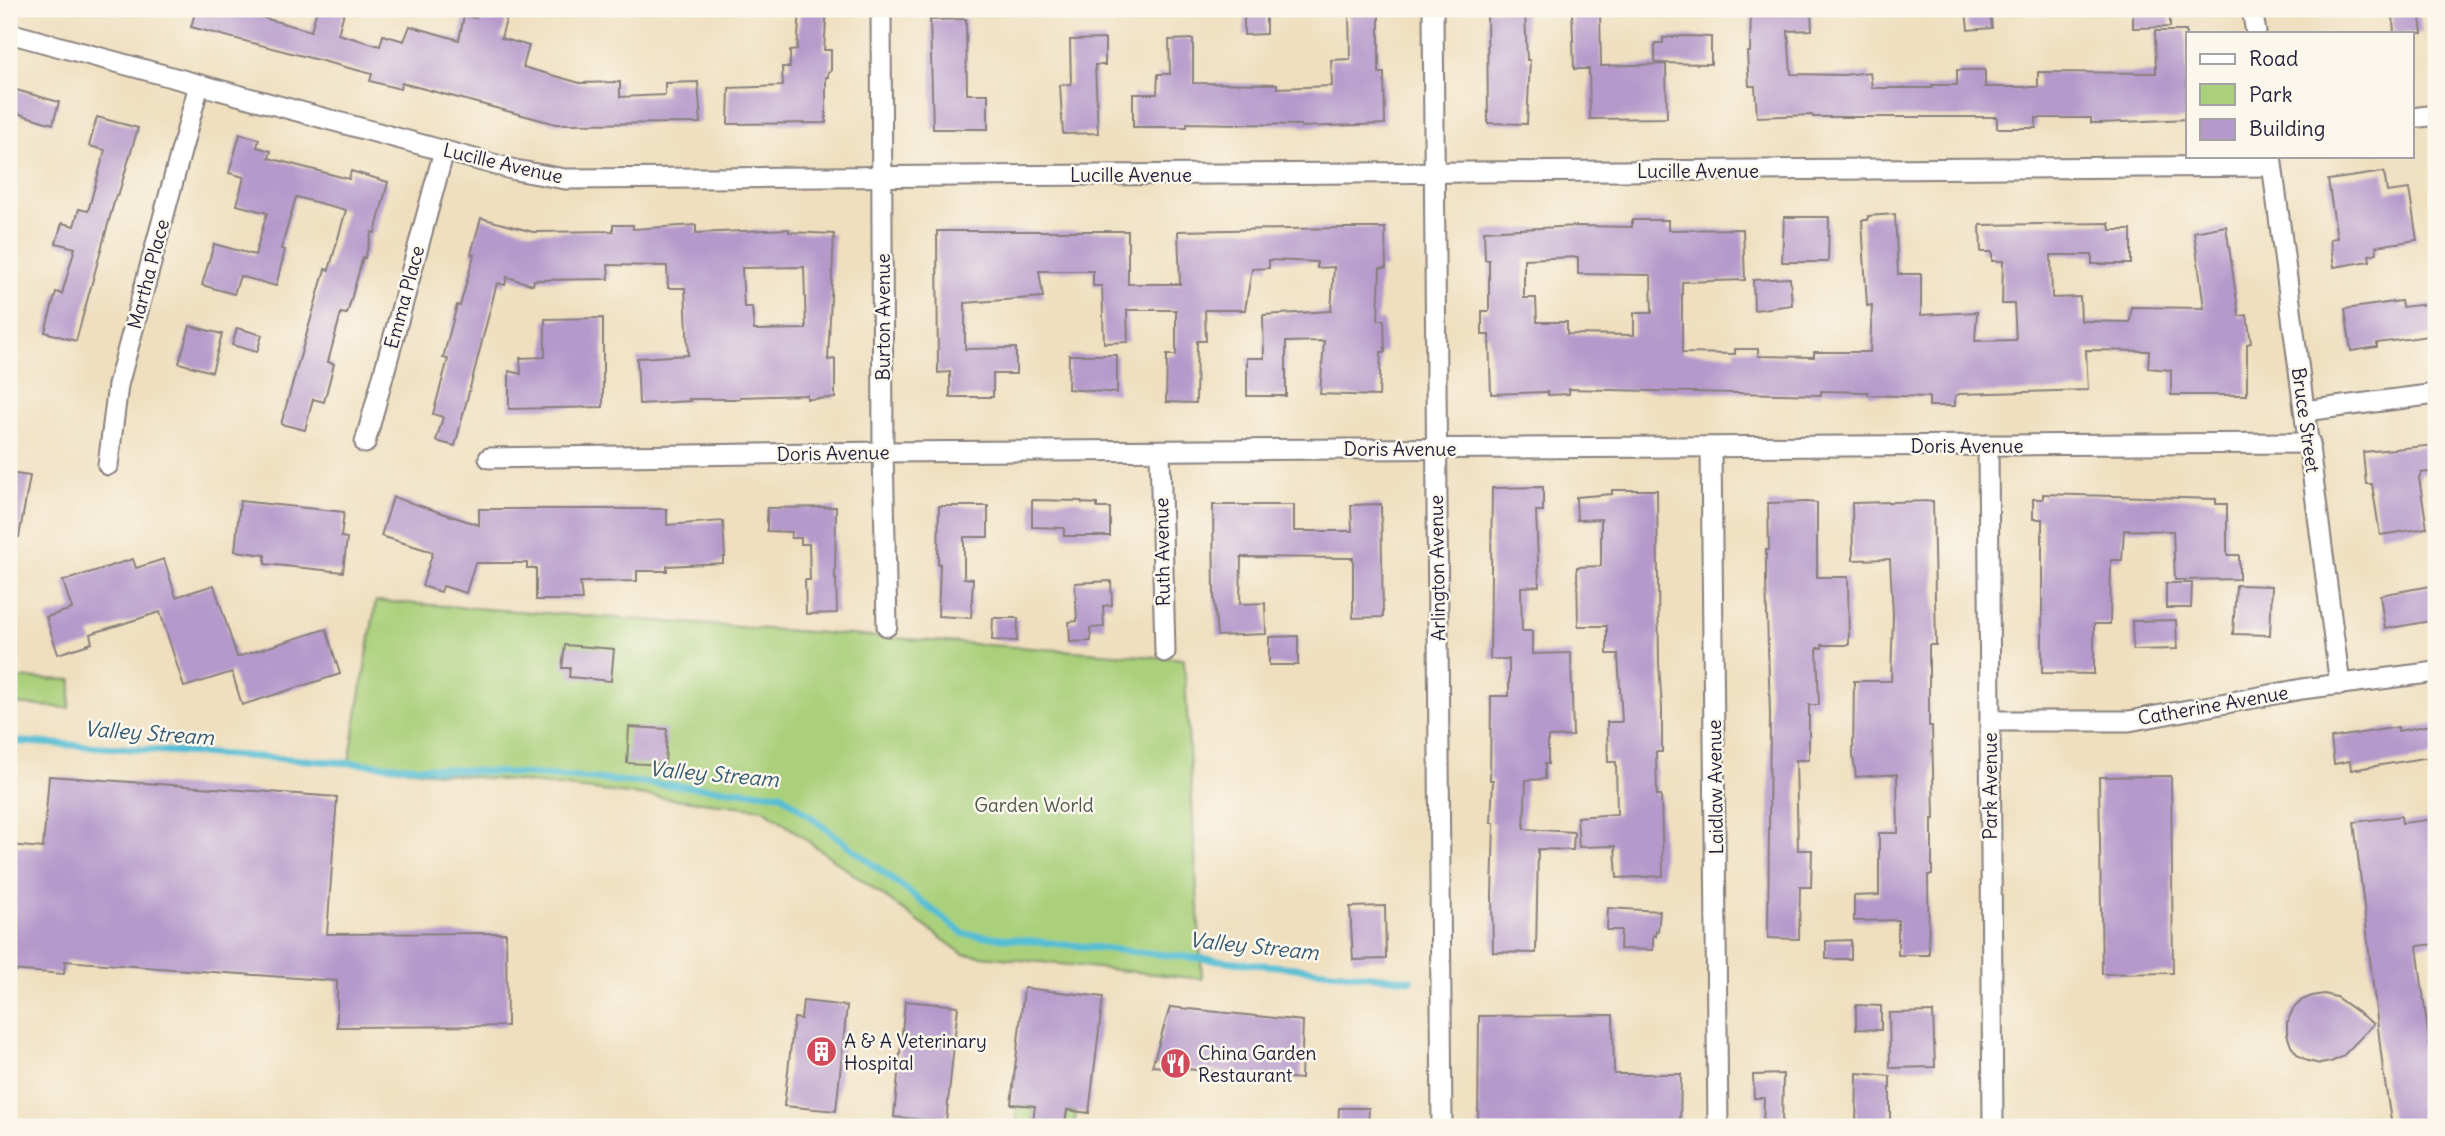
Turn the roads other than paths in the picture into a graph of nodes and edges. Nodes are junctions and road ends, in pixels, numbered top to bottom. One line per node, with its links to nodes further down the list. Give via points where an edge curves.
1 (881, 9): 12 (street, Burton Avenue)
2 (1433, 9): 11 (street, Arlington Avenue)
3 (2252, 9): 4 (street)
4 (2256, 32)
5 (9, 33): 6 (street, Lucille Avenue)
6 (199, 85): 9 (street, Lucille Avenue); 23 (street, Martha Place, via 118,385)
7 (2436, 115): 8 (street)
8 (2414, 118)
9 (444, 151): 12 (street, Lucille Avenue, via 565,179); 15 (street, Emma Place)
10 (2271, 161): 11 (street, Lucille Avenue); 14 (street, Bruce Street)
11 (1434, 173): 12 (street, Lucille Avenue); 19 (street, Arlington Avenue)
12 (882, 176): 21 (street, Burton Avenue)
13 (2436, 394): 14 (street)
14 (2305, 411): 16 (street, Bruce Street)
15 (365, 443)
16 (2310, 443): 17 (street, Doris Avenue); 27 (street, Bruce Street)
17 (1988, 446): 18 (street, Doris Avenue); 28 (street, Park Avenue)
18 (1712, 447): 19 (street, Doris Avenue); 30 (street, Laidlaw Avenue)
19 (1436, 449): 20 (street, Doris Avenue); 29 (street, Arlington Avenue)
20 (1160, 451): 21 (street, Doris Avenue); 25 (street, Ruth Avenue)
21 (883, 452): 22 (street, Doris Avenue); 24 (street, Burton Avenue)
22 (489, 458)
23 (108, 465)
24 (887, 626)
25 (1165, 652)
26 (2436, 673): 27 (street, Catherine Avenue)
27 (2340, 685): 28 (street, Catherine Avenue, via 2129,721)
28 (1990, 721): 31 (street, Park Avenue)
29 (1441, 1127)
30 (1718, 1127)
31 (1993, 1127)

